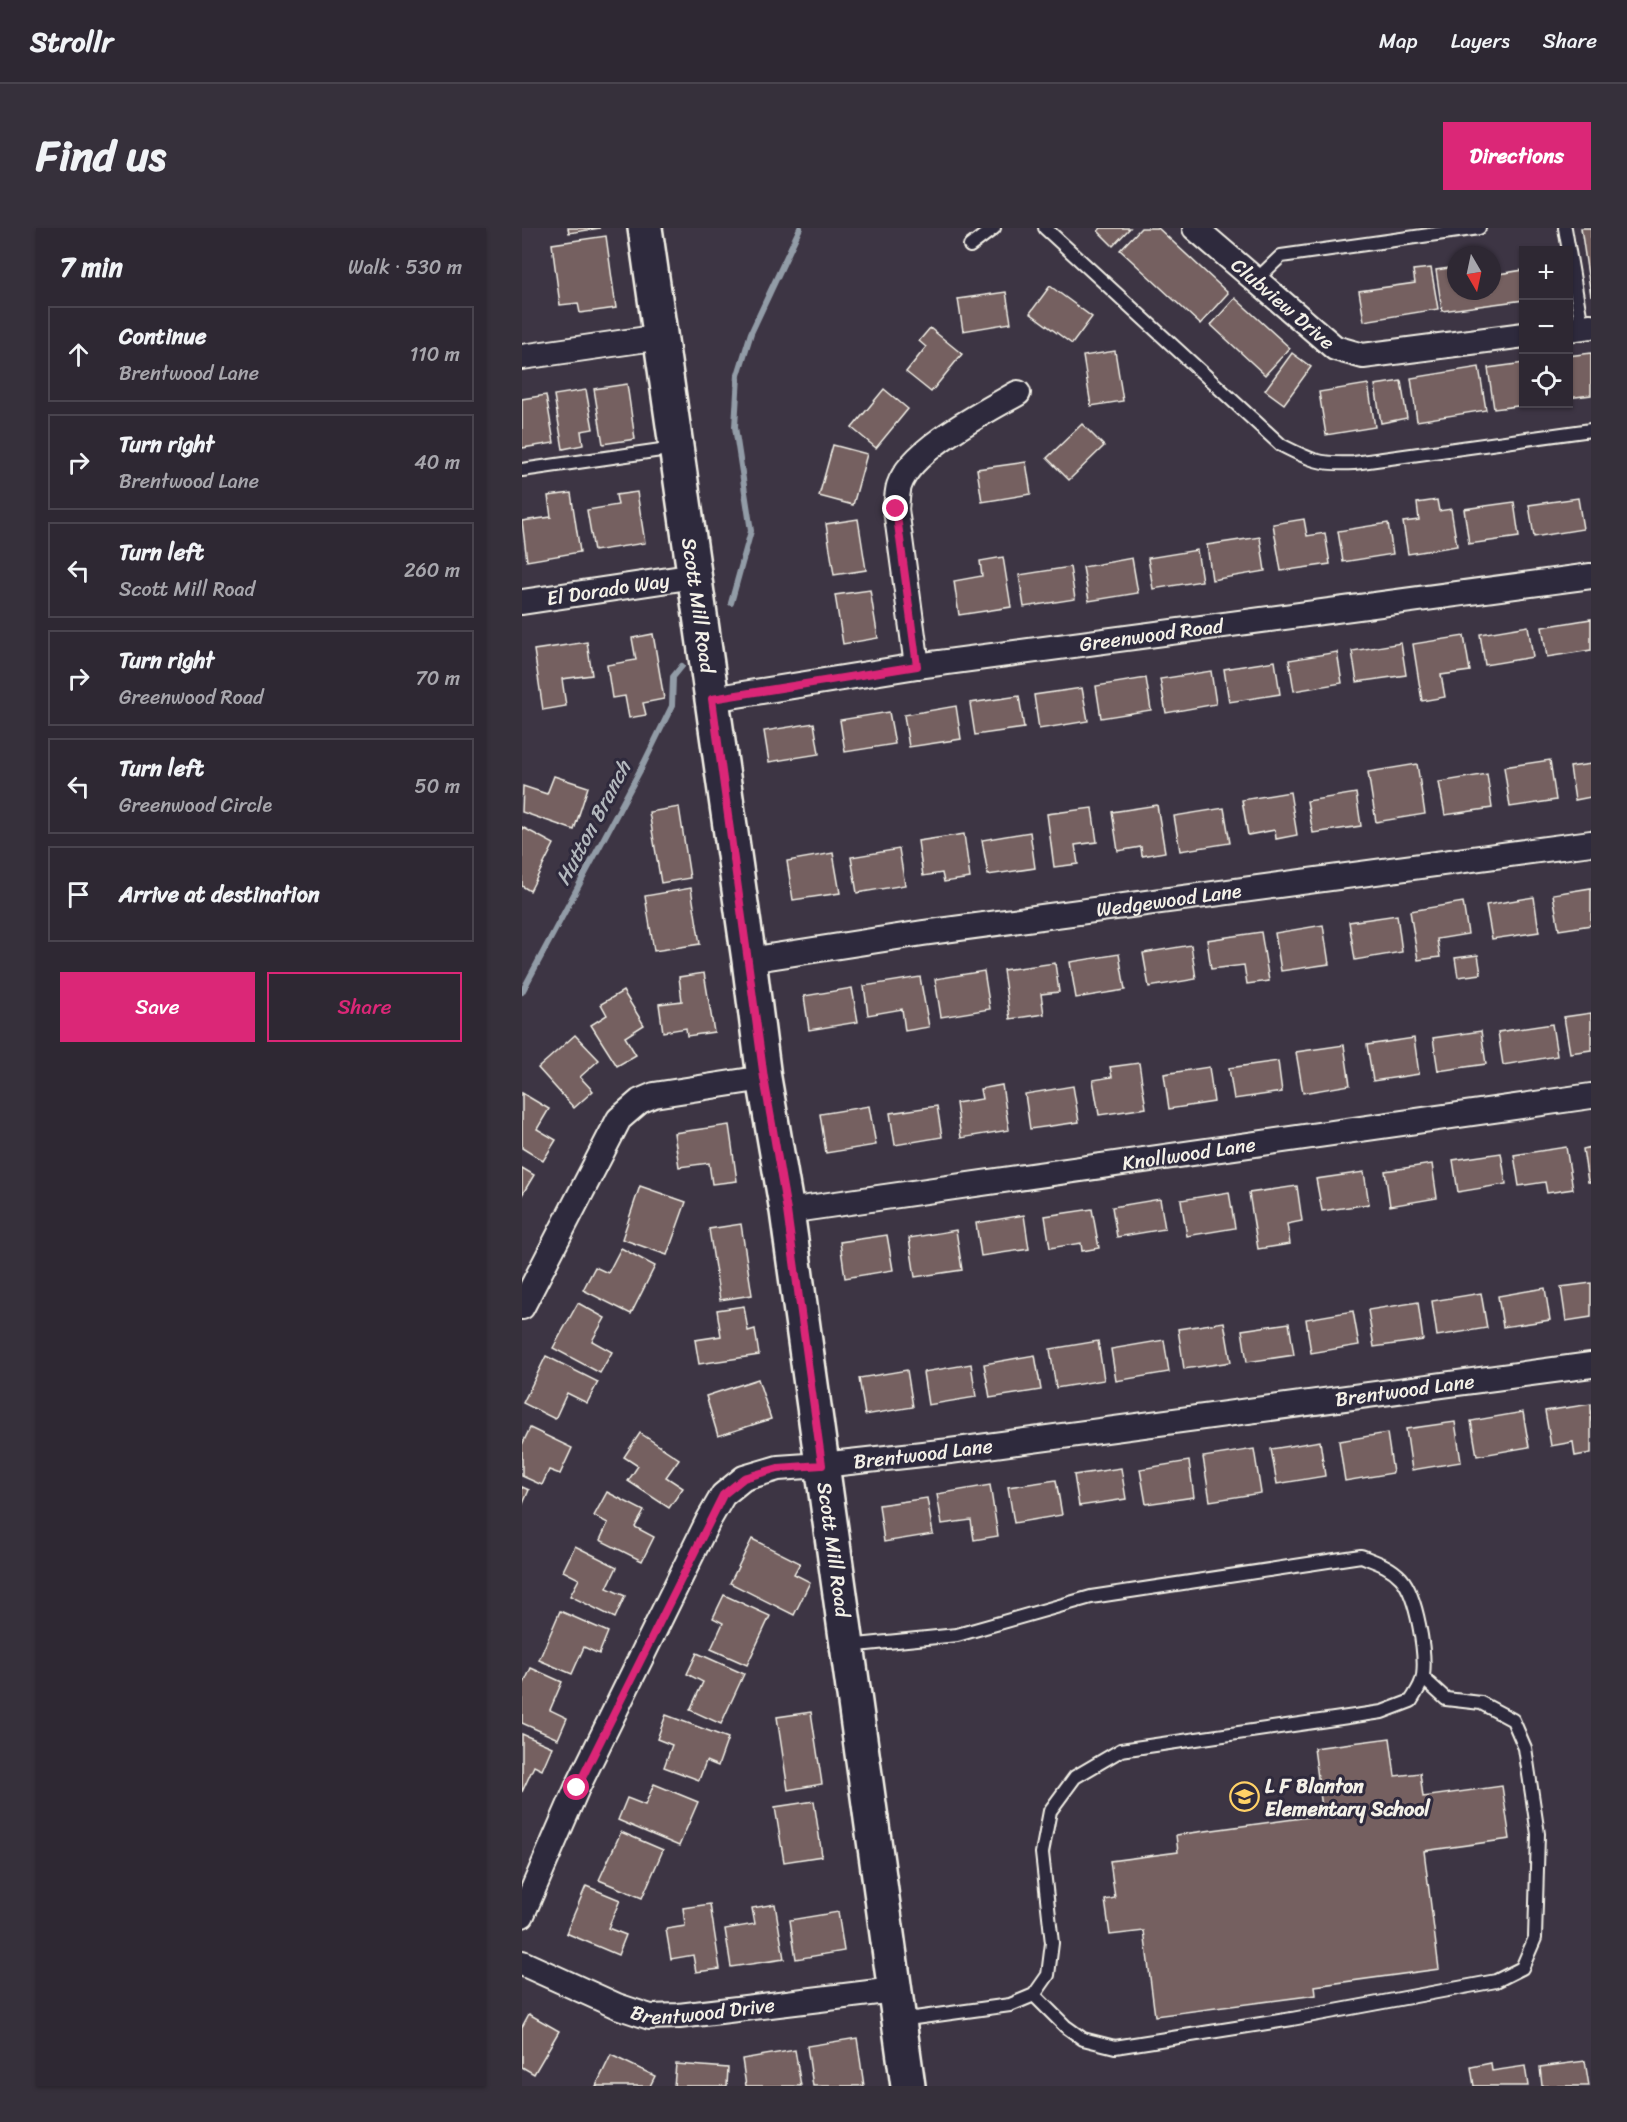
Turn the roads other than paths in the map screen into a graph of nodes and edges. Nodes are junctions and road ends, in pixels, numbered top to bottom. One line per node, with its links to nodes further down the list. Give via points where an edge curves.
1 (645, 228): 11 (street, Scott Mill Road)
2 (994, 228): 7 (lane)
3 (1046, 228): 14 (lane, via 1281,445 1301,455 1327,464 1354,463)
4 (1196, 228): 8 (street, Clubview Drive)
5 (1479, 228): 8 (lane, via 1281,256)
6 (1565, 228): 9 (lane)
7 (970, 246)
8 (1256, 280): 10 (street, Clubview Drive, via 1335,348 1364,356)
9 (1581, 328)
10 (1519, 336)
11 (661, 337): 12 (street); 15 (street, Scott Mill Road)
12 (522, 357)
13 (1018, 393): 20 (street, via 924,452 900,485 896,509)
14 (1591, 430)
15 (676, 448): 16 (lane); 17 (street, Scott Mill Road)
16 (522, 470)
17 (694, 576): 19 (street, El Dorado Way); 21 (street, Scott Mill Road)
18 (1591, 576): 20 (street, Greenwood Road)
19 (522, 602)
20 (917, 666): 21 (street, Greenwood Road)
21 (712, 699): 23 (street, Scott Mill Road)
22 (1591, 843): 23 (street, Wedgewood Lane, via 935,931)
23 (749, 960): 24 (street, Scott Mill Road)
24 (764, 1078): 26 (street, Scott Mill Road); 27 (street, via 654,1095 619,1119)
25 (1591, 1096): 26 (street, Knollwood Lane)
26 (787, 1211): 29 (street, Scott Mill Road)
27 (522, 1307)
28 (1591, 1365): 29 (street, Brentwood Lane)
29 (822, 1465): 30 (street, Scott Mill Road); 32 (street, Brentwood Lane, via 778,1468 744,1478 723,1495 577,1788)
30 (847, 1646): 31 (lane, via 957,1635 1091,1597 1361,1557 1385,1565 1402,1579 1416,1605); 35 (street, Scott Mill Road)
31 (1423, 1678): 34 (lane, via 1411,1701 1382,1712 1121,1750 1075,1777 1050,1811 1042,1852 1052,1943 1048,1975); 34 (lane, via 1446,1700 1481,1703 1514,1720 1525,1748 1538,1834 1535,1938 1522,1968 1496,1981 1115,2048 1083,2039)
32 (522, 1915)
33 (522, 1963): 35 (street, Brentwood Drive, via 650,2017)
34 (1034, 1995): 35 (lane, via 1010,2005)
35 (897, 2005): 36 (street, Scott Mill Road)
36 (909, 2086)

